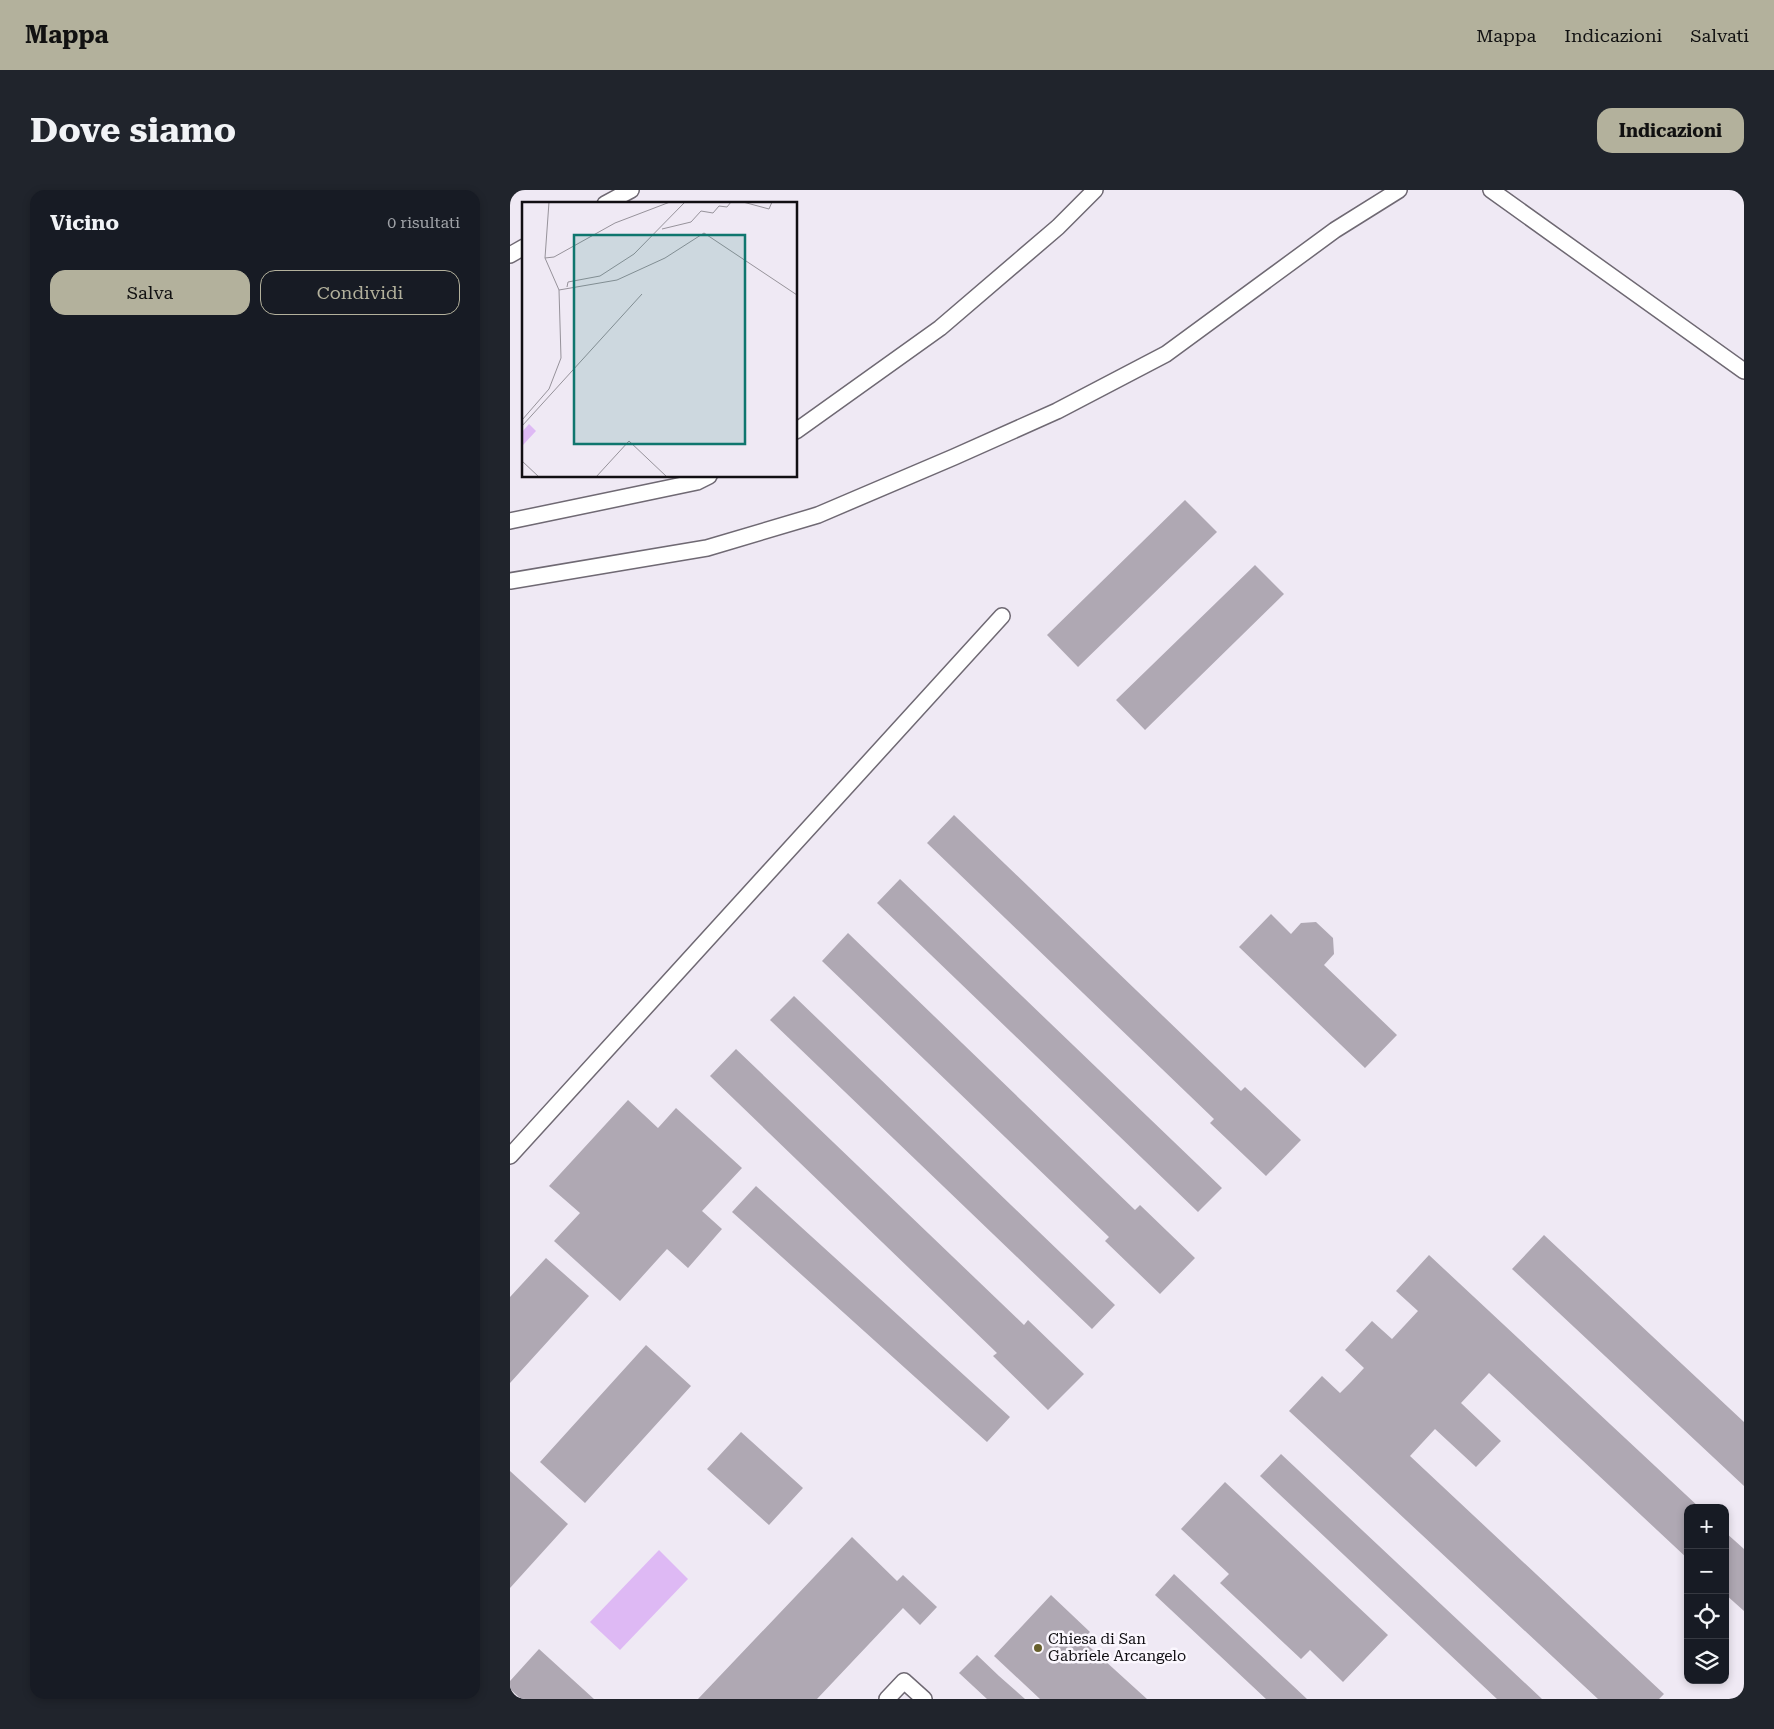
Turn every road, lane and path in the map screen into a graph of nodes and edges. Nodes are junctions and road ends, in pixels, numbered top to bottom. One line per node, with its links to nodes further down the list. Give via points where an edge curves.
1 (631, 190): 5 (lane)
2 (1095, 190): 9 (lane, via 1058,227 940,328)
3 (1399, 190): 12 (lane, via 1335,230 1166,354 1057,411 954,457 818,515 707,548)
4 (1492, 190): 8 (lane)
5 (609, 202)
6 (522, 248): 7 (lane)
7 (510, 256)
8 (1744, 371)
9 (798, 430)
10 (705, 478): 11 (lane)
11 (510, 521)
12 (510, 581)
13 (1002, 616): 14 (lane)
14 (510, 1156)
15 (887, 1699): 16 (lane, via 904,1681)
16 (924, 1699)

